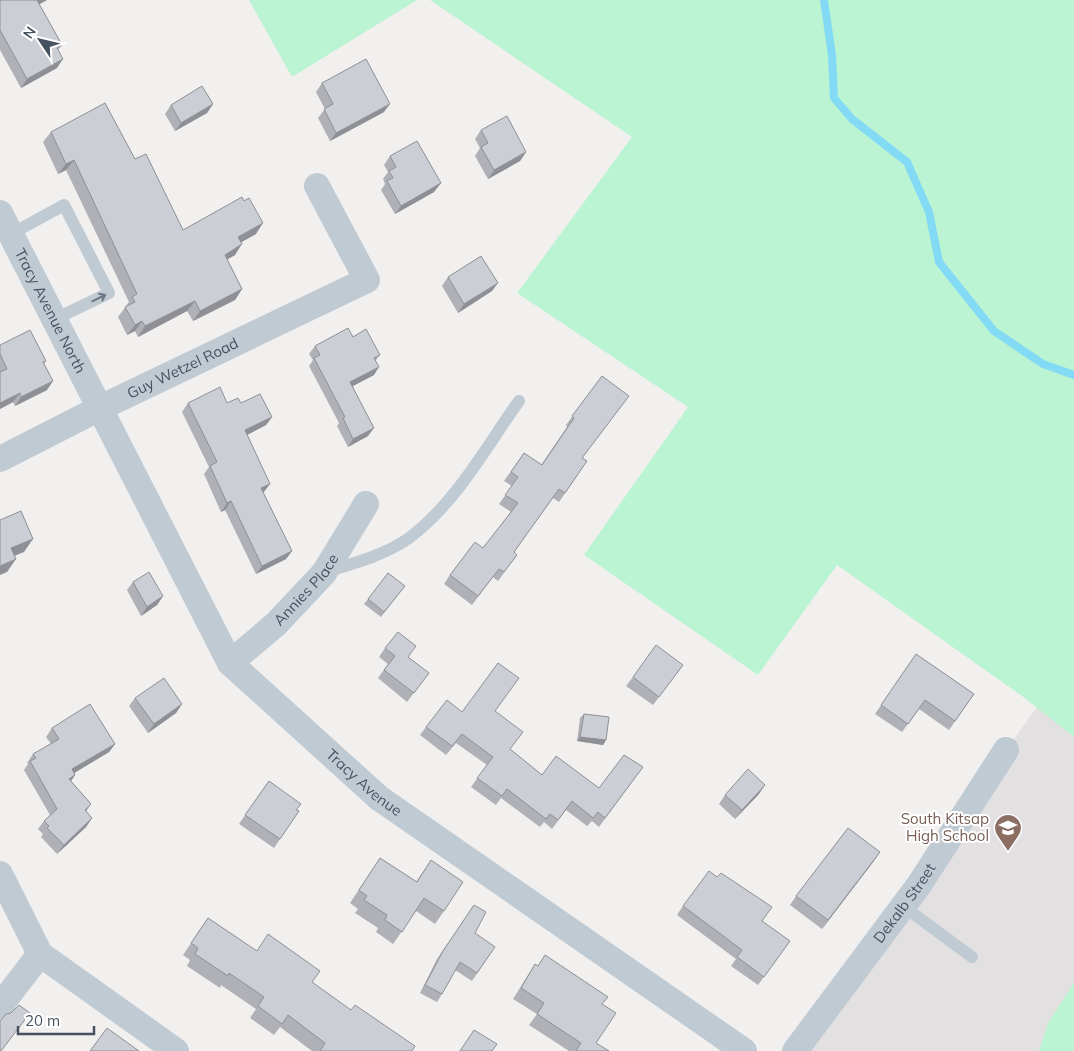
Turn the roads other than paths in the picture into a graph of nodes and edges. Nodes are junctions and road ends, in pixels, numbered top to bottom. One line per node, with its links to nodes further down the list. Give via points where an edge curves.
1 (317, 186): 5 (street, Guy Wetzel Road, via 367,280)
2 (5, 224): 3 (street, Tracy Avenue North); 3 (lane, one-way to 2, via 109,293 64,205)
3 (55, 319): 5 (street, Tracy Avenue North)
4 (519, 401): 8 (lane, via 461,484 409,538 389,549)
5 (100, 408): 6 (street, Guy Wetzel Road); 9 (street, Tracy Avenue)
6 (0, 459)
7 (366, 504): 8 (street, Annies Place)
8 (324, 573): 9 (street, Annies Place, via 276,624)
9 (230, 663): 17 (street, Tracy Avenue, via 379,798)
10 (1006, 750): 12 (street, Dekalb Street, via 963,820)
11 (0, 874): 13 (street)
12 (903, 906): 14 (lane); 18 (street, Dekalb Street)
13 (40, 954): 15 (street); 16 (street)
14 (972, 957)
15 (0, 1006)
16 (176, 1051)
17 (744, 1051)
18 (795, 1051)

